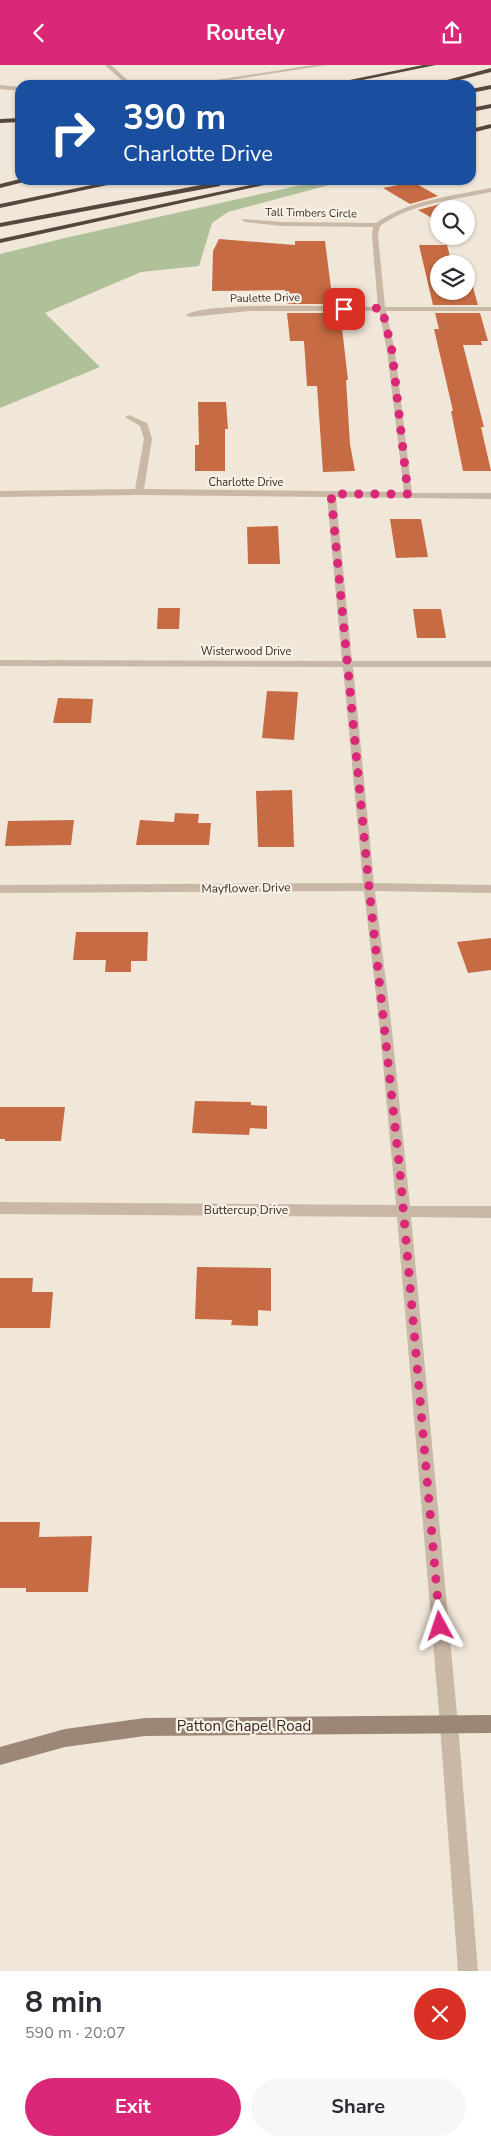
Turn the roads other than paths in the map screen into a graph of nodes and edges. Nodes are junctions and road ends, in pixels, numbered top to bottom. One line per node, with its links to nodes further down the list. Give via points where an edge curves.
1 (108, 65): 5 (street)
2 (324, 65): 6 (street)
3 (433, 65): 7 (highway)
4 (491, 70): 8 (highway)
5 (124, 80)
6 (221, 80)
7 (354, 80)
8 (451, 80)
9 (0, 87): 11 (street)
10 (491, 87): 12 (highway)
11 (15, 88)
12 (476, 90)
13 (491, 106): 14 (highway)
14 (476, 109)
15 (15, 120): 16 (highway)
16 (0, 121)
17 (491, 126): 18 (highway)
18 (476, 130)
19 (15, 183): 23 (highway)
20 (103, 185): 25 (highway)
21 (211, 185): 27 (highway)
22 (260, 185): 29 (highway)
23 (0, 186)
24 (491, 190): 28 (street, via 413,207)
25 (0, 206)
26 (245, 220): 28 (street, Tall Timbers Circle, via 282,224)
27 (0, 225)
28 (377, 225): 30 (street, via 375,235)
29 (0, 241)
30 (382, 308): 31 (street, Paulette Drive); 32 (street, Paulette Drive, via 250,309); 37 (street, via 392,351)
31 (491, 309)
32 (190, 315)
33 (129, 417): 34 (street, via 144,425 148,439)
34 (139, 493): 35 (street, Charlotte Drive); 36 (street, Charlotte Drive)
35 (0, 494)
36 (331, 494): 37 (street, Charlotte Drive); 40 (street)
37 (408, 494): 38 (street, Charlotte Drive)
38 (491, 496)
39 (0, 663): 40 (street, Wisterwood Drive)
40 (348, 663): 41 (street, Wisterwood Drive); 42 (street)
41 (491, 664)
42 (369, 887): 43 (street, Mayflower Drive); 44 (street, Mayflower Drive); 46 (street)
43 (0, 889)
44 (491, 889)
45 (0, 1208): 46 (street, Buttercup Drive)
46 (402, 1211): 47 (street, Buttercup Drive); 49 (street)
47 (491, 1212)
48 (491, 1724): 49 (street, Patton Chapel Road)
49 (449, 1725): 50 (street, Patton Chapel Road, via 145,1727 65,1738); 51 (street)
50 (0, 1756)
51 (468, 1971)

